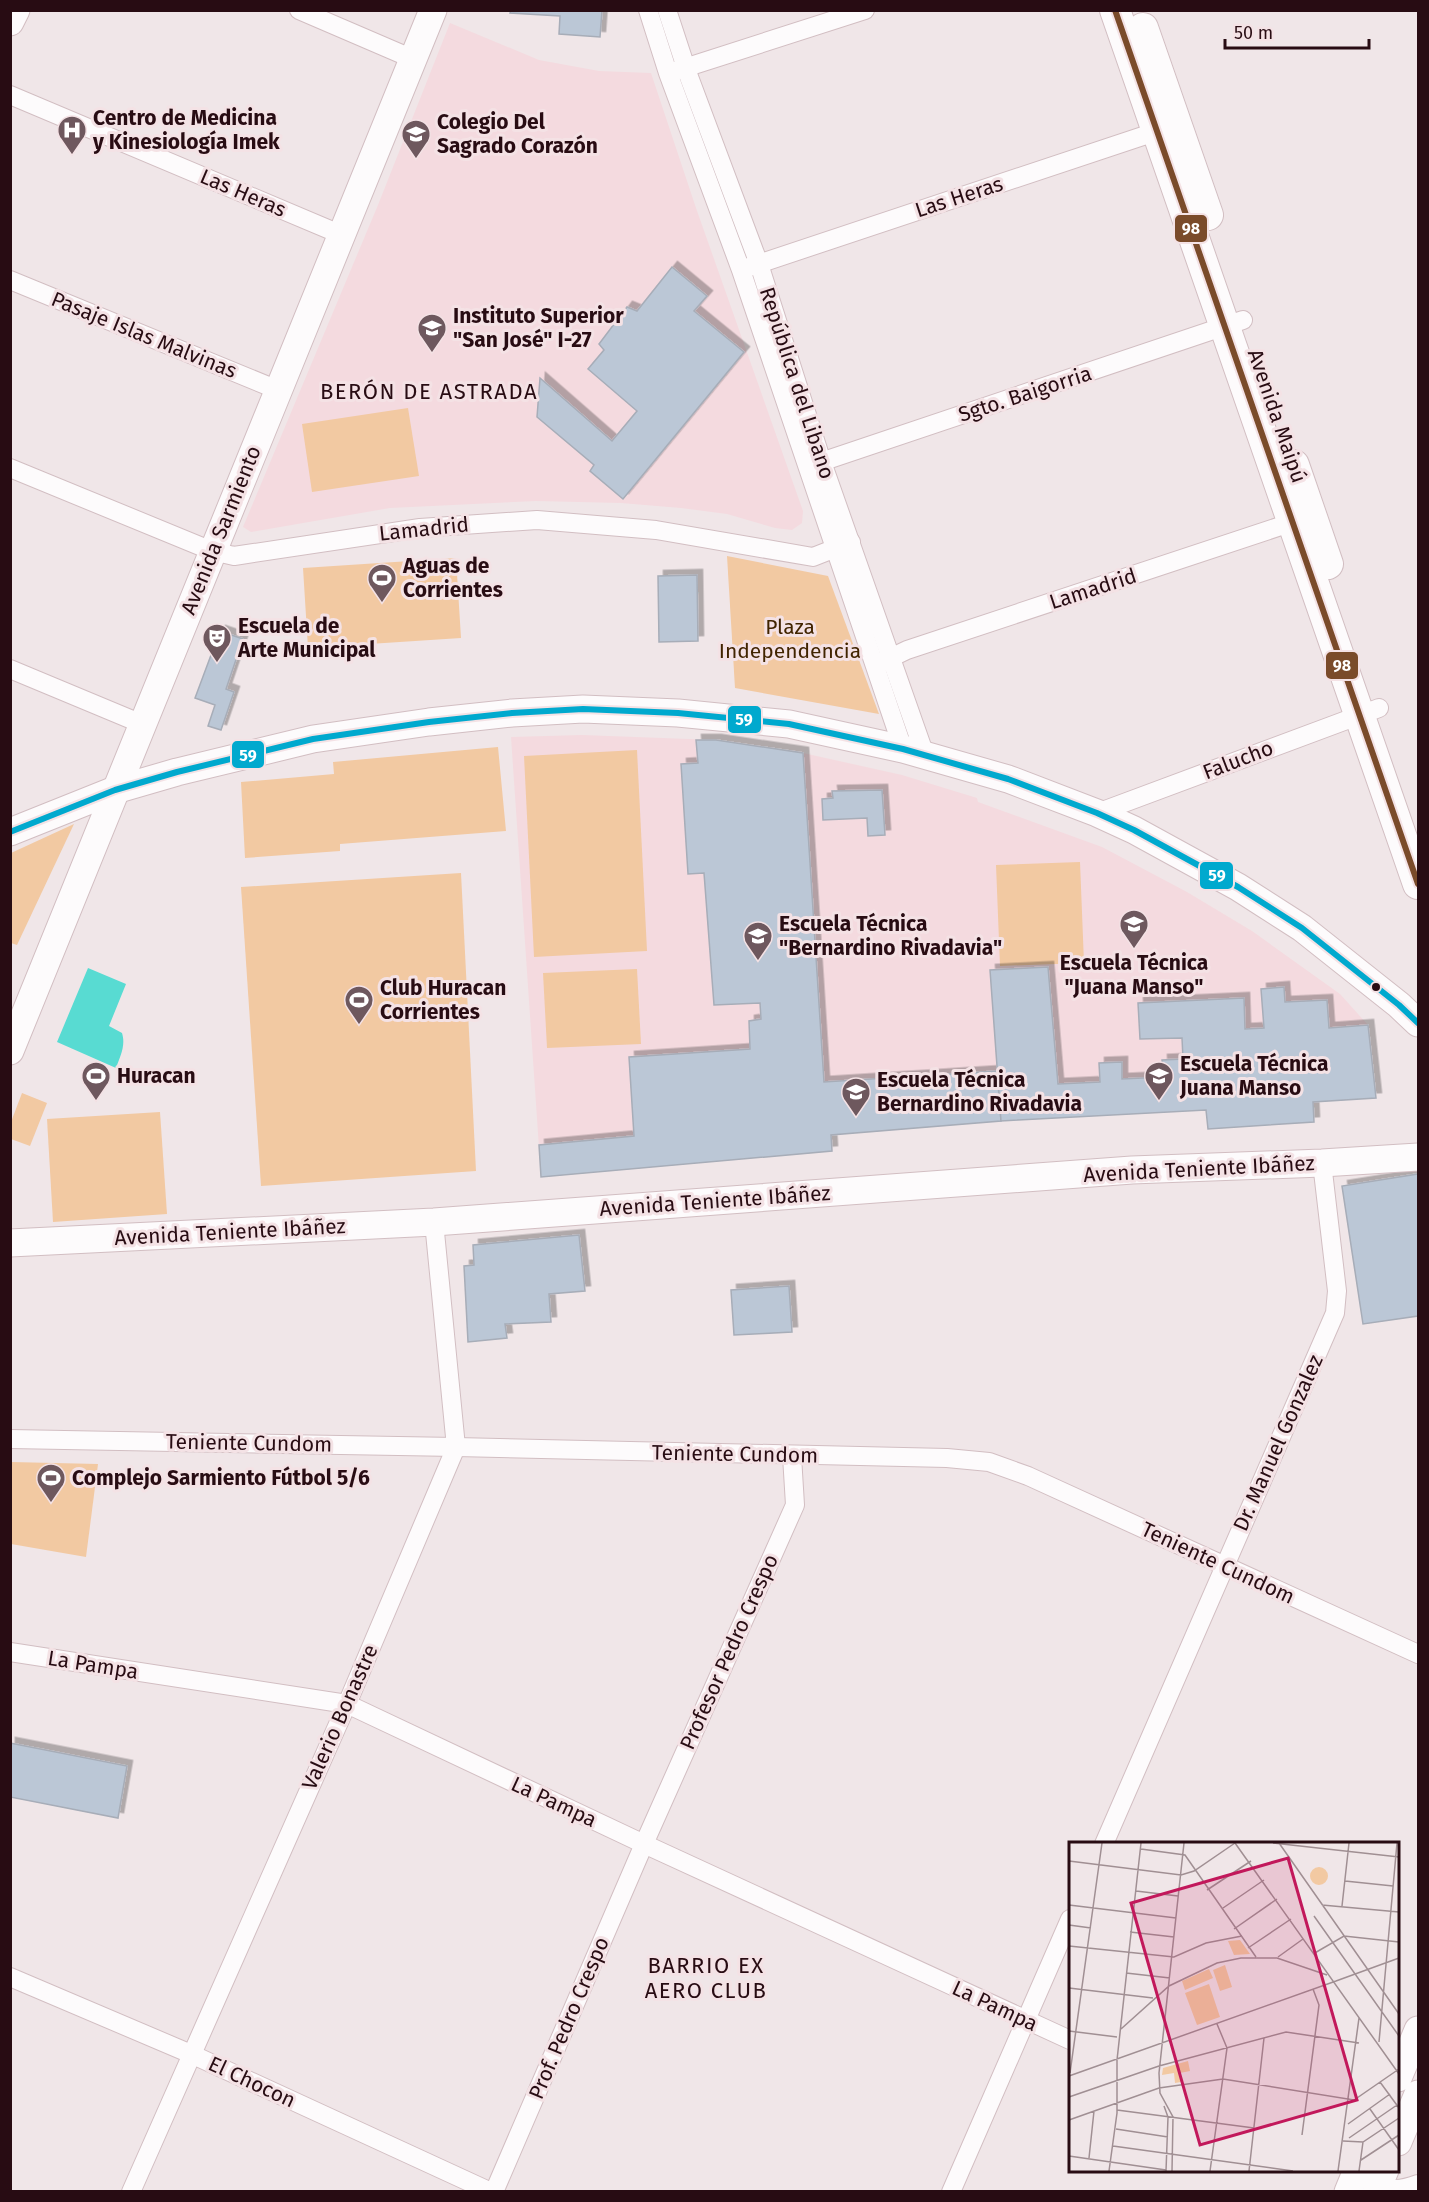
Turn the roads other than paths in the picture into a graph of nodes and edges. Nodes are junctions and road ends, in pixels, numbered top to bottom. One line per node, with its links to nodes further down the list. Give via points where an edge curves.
1 (16, 10): 9 (main road)
2 (299, 10): 10 (street)
3 (433, 10): 10 (main road, Avenida Sarmiento)
4 (648, 10): 12 (street, República del Libano)
5 (667, 10): 11 (street, República del Libano)
6 (865, 10): 11 (street)
7 (1115, 10): 14 (main road, Avenida Maipú)
8 (1137, 10): 14 (main road, Avenida Maipú)
9 (10, 22)
10 (413, 59): 15 (main road, Avenida Sarmiento)
11 (686, 67): 12 (street); 16 (street, República del Libano)
12 (668, 73): 17 (street, República del Libano)
13 (10, 95): 15 (street, Las Heras)
14 (1167, 128): 16 (street, Las Heras); 19 (main road, Avenida Maipú)
15 (342, 235): 20 (main road, Avenida Sarmiento)
16 (759, 264): 17 (street, Las Heras); 21 (street, República del Libano)
17 (741, 270): 21 (street, República del Libano)
18 (10, 280): 20 (street, Pasaje Islas Malvinas)
19 (1234, 323): 21 (street, Sgto. Baigorria); 23 (main road, Avenida Maipú)
20 (278, 390): 26 (main road, Avenida Sarmiento)
21 (814, 464): 24 (street, República del Libano); 25 (street, República del Libano)
22 (10, 468): 26 (street, Lamadrid)
23 (1302, 519): 27 (street, Lamadrid); 29 (main road, Avenida Maipú)
24 (851, 543): 25 (street, Lamadrid); 27 (street, República del Libano)
25 (833, 549): 26 (street, Lamadrid, via 813,557 656,530 537,520 420,528 234,556); 27 (street, República del Libano)
26 (212, 551): 30 (main road, Avenida Sarmiento)
27 (883, 661): 31 (street, República del Libano)
28 (10, 669): 30 (street)
29 (1370, 711): 33 (street, Falucho); 34 (main road, Avenida Maipú); 36 (main road, Avenida Maipú)
30 (142, 724): 32 (main road, Avenida Sarmiento)
31 (914, 752): 32 (main road, via 789,724 678,713 512,713 313,739); 33 (main road, via 1008,779)
32 (115, 790): 35 (main road); 38 (main road, Avenida Sarmiento)
33 (1097, 813): 37 (main road, via 1238,887 1302,928)
34 (1419, 822)
35 (10, 832)
36 (1416, 871)
37 (1419, 1023)
38 (10, 1051)
39 (1419, 1157): 40 (main road, Avenida Teniente Ibáñez)
40 (1322, 1163): 41 (main road, Avenida Teniente Ibáñez, via 1132,1170); 46 (street, Dr. Manuel Gonzalez, via 1337,1291 1335,1313)
41 (435, 1222): 42 (main road, Avenida Teniente Ibáñez); 44 (street, Valerio Bonastre)
42 (10, 1243)
43 (10, 1440): 44 (street, Teniente Cundom)
44 (456, 1447): 45 (street, Teniente Cundom); 49 (street, Valerio Bonastre)
45 (792, 1456): 46 (street, Teniente Cundom, via 989,1462); 51 (street, Profesor Pedro Crespo, via 795,1505)
46 (1224, 1566): 48 (street, Teniente Cundom); 50 (street, Dr. Manuel Gonzalez)
47 (10, 1652): 49 (street, La Pampa)
48 (1419, 1654)
49 (347, 1704): 51 (street, La Pampa); 57 (street, Valerio Bonastre)
50 (1105, 1842)
51 (644, 1844): 54 (street, La Pampa); 64 (street, Prof. Pedro Crespo)
52 (1069, 1923): 54 (street)
53 (10, 1977): 57 (street, El Chocon)
54 (1026, 2020): 56 (street, La Pampa); 65 (street)
55 (1419, 2030): 58 (main road)
56 (1069, 2039)
57 (191, 2054): 63 (street, Valerio Bonastre); 64 (street, El Chocon)
58 (1399, 2076)
59 (1419, 2094): 60 (main road)
60 (1399, 2140)
61 (1371, 2178): 62 (street, via 1400,2190); 66 (main road)
62 (1419, 2184)
63 (131, 2192)
64 (493, 2192)
65 (951, 2192)
66 (1348, 2192)

